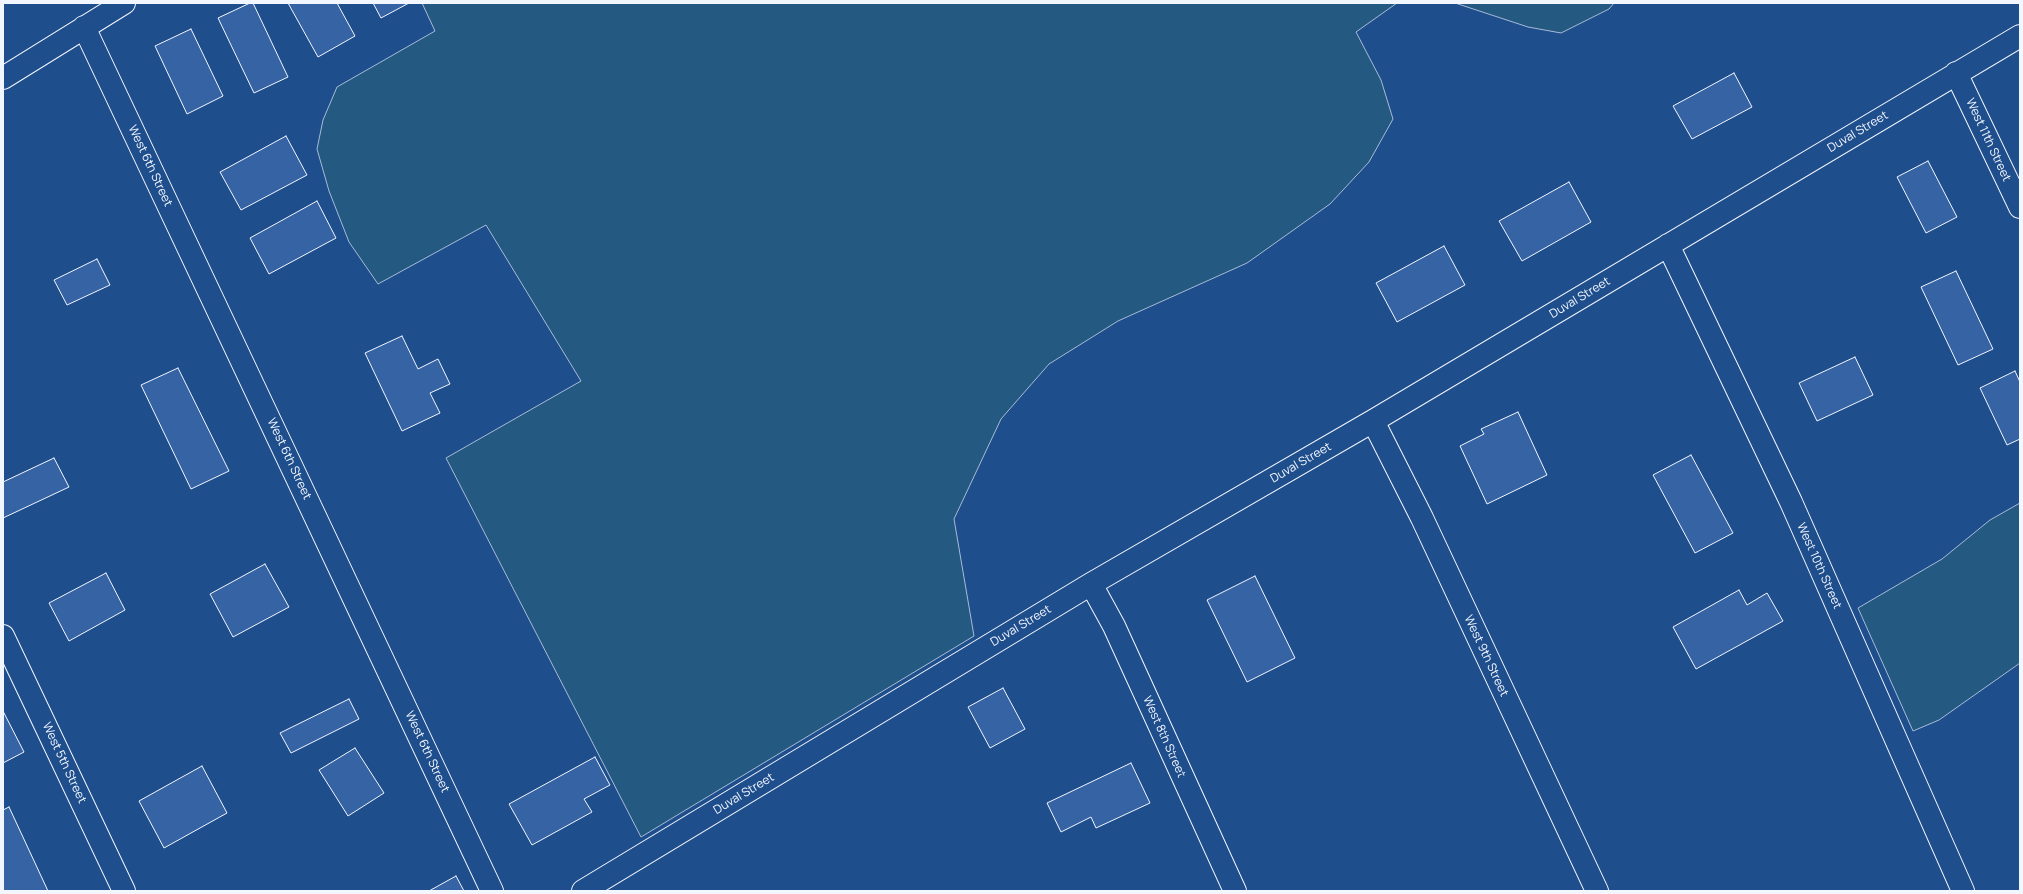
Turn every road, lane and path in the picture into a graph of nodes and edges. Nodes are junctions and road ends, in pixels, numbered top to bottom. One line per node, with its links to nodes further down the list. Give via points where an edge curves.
1 (124, 3): 2 (street)
2 (84, 28): 5 (street); 12 (street, West 6th Street)
3 (2020, 36): 4 (street, Duval Street)
4 (1956, 73): 6 (street, West 11th Street); 7 (street, Duval Street)
5 (3, 78)
6 (2020, 207)
7 (1668, 245): 8 (street, Duval Street); 16 (street, West 10th Street, via 1791,502)
8 (1373, 421): 9 (street, Duval Street); 15 (street, West 9th Street, via 1422,518)
9 (1091, 584): 13 (street, Duval Street); 14 (street, West 8th Street, via 1114,626)
10 (3, 636): 11 (street, West 5th Street)
11 (124, 891)
12 (492, 891)
13 (583, 891)
14 (1235, 891)
15 (1596, 891)
16 (1963, 891)

